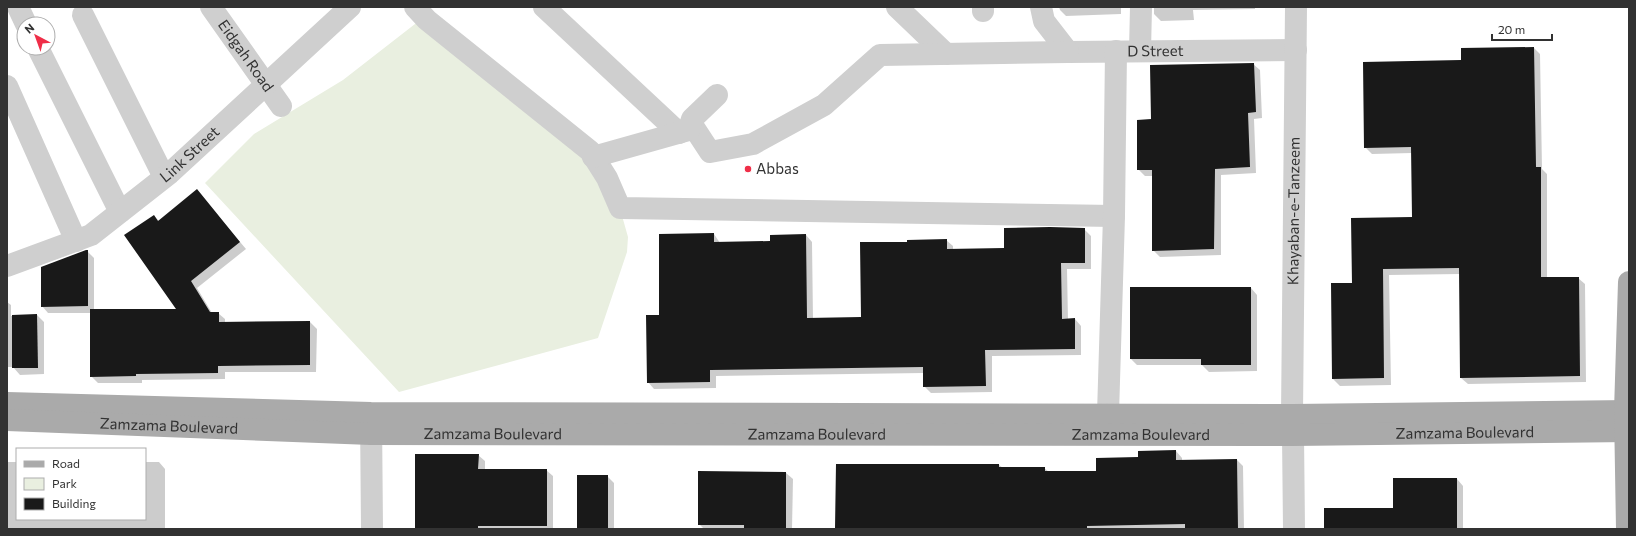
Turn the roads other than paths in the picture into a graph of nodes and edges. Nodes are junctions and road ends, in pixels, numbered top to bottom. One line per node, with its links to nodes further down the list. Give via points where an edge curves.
1 (211, 7): 16 (street, Eidgah Road)
2 (350, 7): 16 (street, Link Street)
3 (415, 7): 21 (street, via 427,20 590,151)
4 (544, 7): 20 (street)
5 (897, 7): 14 (street)
6 (1041, 7): 13 (street, via 1044,22)
7 (1141, 7): 12 (street)
8 (1296, 7): 10 (street, Khayaban-e-Tanzeem)
9 (83, 14): 22 (street)
10 (1296, 50): 12 (street, D Street); 33 (street, Khayaban-e-Tanzeem)
11 (1116, 51): 12 (street, D Street); 13 (street, D Street); 24 (street)
12 (1140, 51)
13 (1068, 52): 14 (street, D Street)
14 (946, 54): 20 (street, D Street, via 880,55 824,105 753,144 710,152)
15 (42, 56): 23 (street)
16 (266, 84): 19 (street, Eidgah Road); 22 (street, Link Street)
17 (7, 86): 25 (street)
18 (717, 94): 20 (street)
19 (281, 106)
20 (685, 128): 21 (street)
21 (593, 157): 24 (street, via 607,178 620,208)
22 (164, 177): 23 (street, Link Street)
23 (120, 212): 25 (street, Link Street, via 91,235)
24 (1114, 216): 29 (street)
25 (76, 241): 26 (street, Link Street)
26 (7, 266)
27 (1629, 282): 31 (main road)
28 (7, 403): 32 (main road, Zamzama Boulevard)
29 (1108, 414): 32 (main road, Zamzama Boulevard); 33 (main road, Zamzama Boulevard)
30 (7, 420): 32 (main road, Zamzama Boulevard)
31 (1627, 421): 33 (main road, Zamzama Boulevard); 36 (main road)
32 (371, 424): 33 (main road, Zamzama Boulevard); 34 (street)
33 (1292, 425): 35 (street, Khayaban-e-Tanzeem)
34 (372, 529)
35 (1294, 529)
36 (1627, 529)

